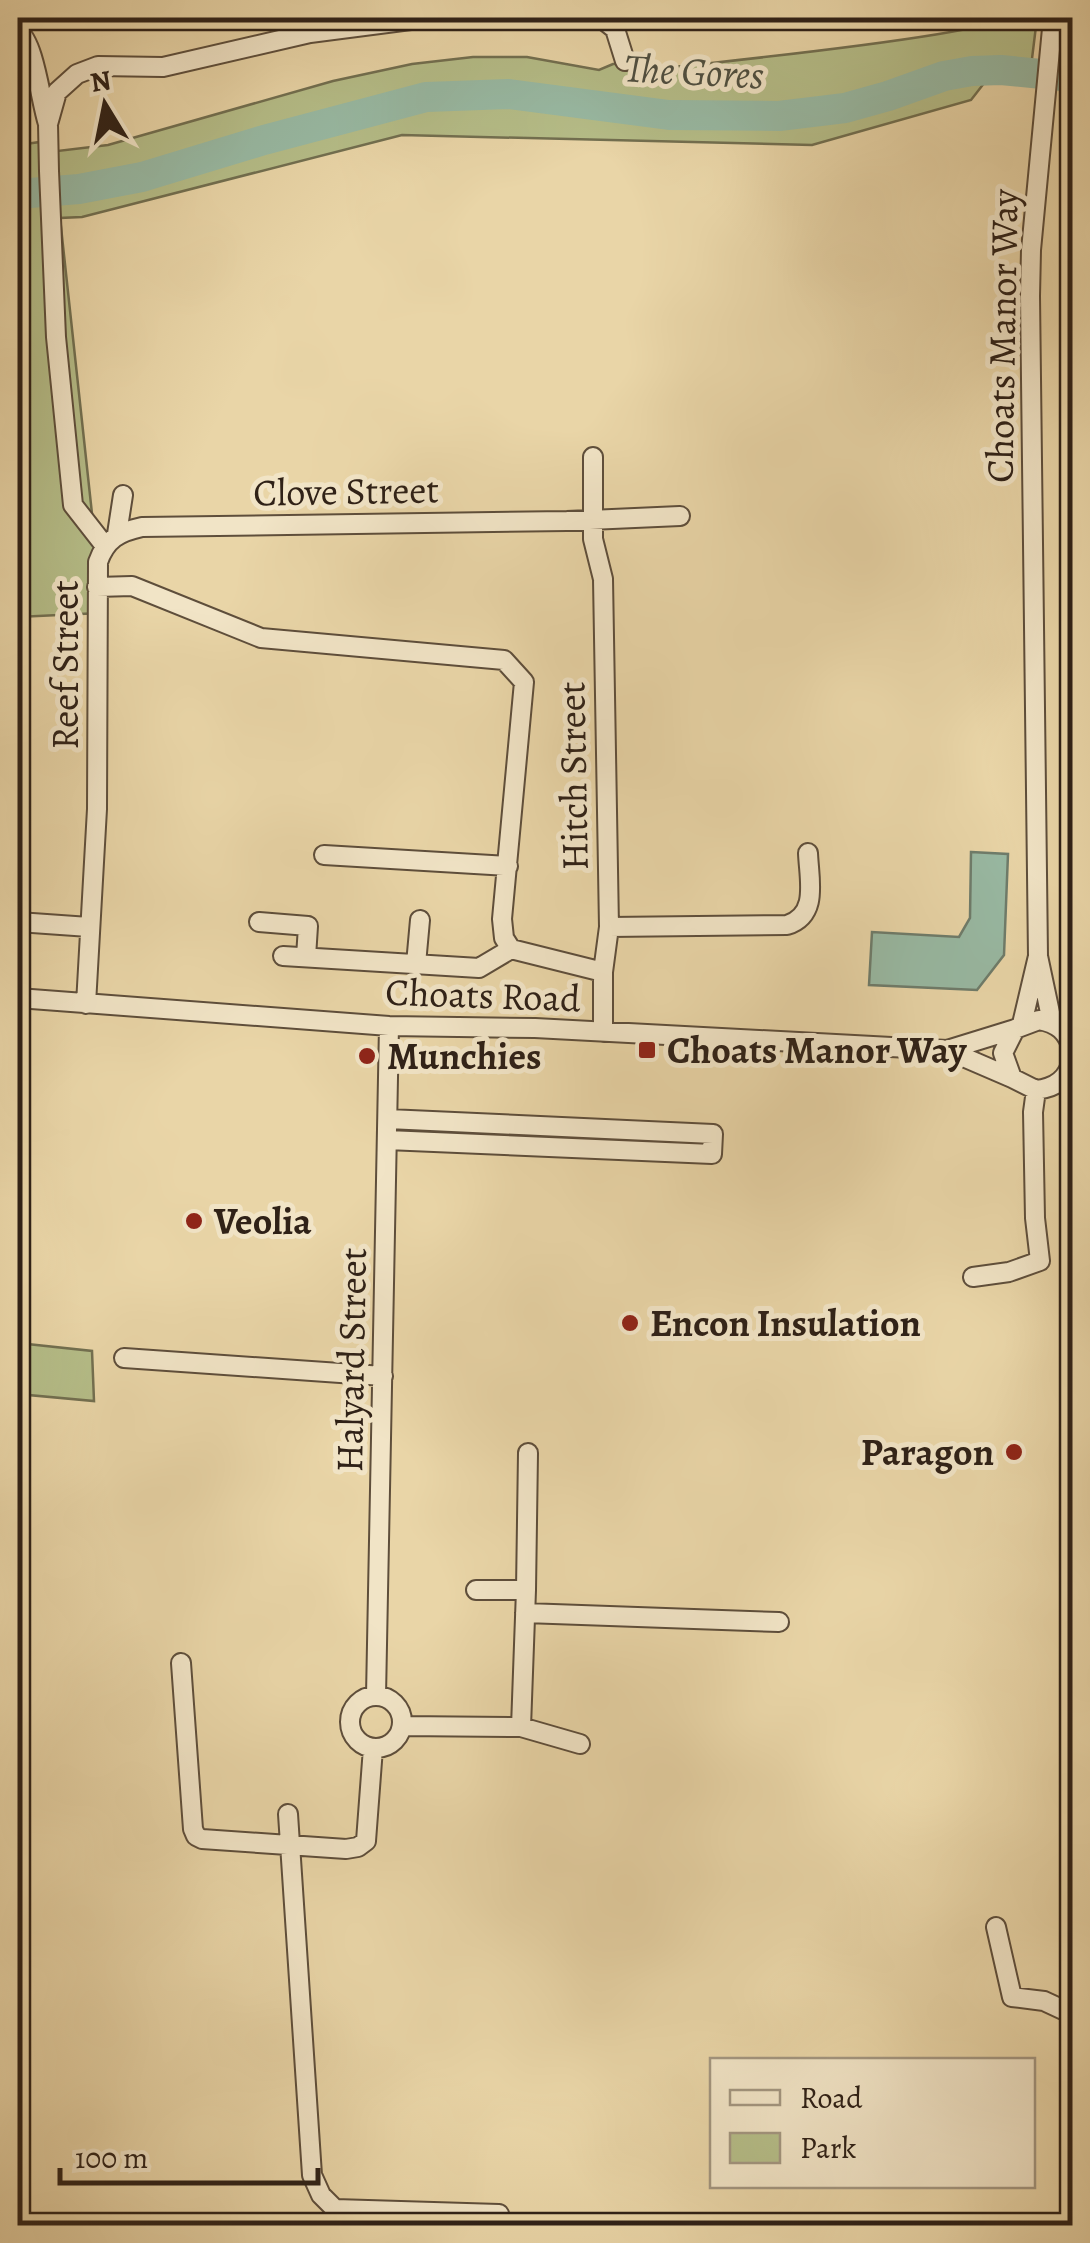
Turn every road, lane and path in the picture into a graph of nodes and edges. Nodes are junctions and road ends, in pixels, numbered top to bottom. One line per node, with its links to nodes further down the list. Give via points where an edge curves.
1 (426, 18): 6 (street, Reef Street, via 310,33 163,67 98,66 65,82)
2 (600, 18): 5 (street, via 615,29)
3 (1053, 18): 23 (street, Choats Manor Way, via 1030,296)
4 (18, 31): 6 (street, via 32,50)
5 (625, 61)
6 (48, 124): 11 (street, Reef Street, via 56,337 73,505)
7 (593, 457): 10 (street, Hitch Street)
8 (123, 496): 11 (street)
9 (680, 516): 10 (street, Clove Street)
10 (593, 520): 11 (street, Clove Street, via 142,527); 19 (street, Hitch Street, via 602,579)
11 (111, 540): 12 (street, Reef Street, via 98,562)
12 (97, 587): 15 (street, via 132,586 261,638 504,660 524,682); 20 (street, Reef Street, via 97,809)
13 (808, 853): 19 (street, via 810,903 796,922)
14 (324, 856): 15 (street)
15 (508, 866): 21 (street, via 502,919)
16 (420, 920): 25 (street)
17 (18, 922): 20 (street)
18 (259, 922): 24 (street, via 308,926)
19 (609, 927): 26 (street, Hitch Street)
20 (89, 928): 28 (street, Reef Street)
21 (511, 949): 25 (street, via 479,968); 26 (street)
22 (283, 956): 24 (street)
23 (1038, 956): 29 (street, Choats Manor Way); 31 (street, Choats Manor Way)
24 (306, 957): 25 (street)
25 (416, 964)
26 (603, 972): 32 (street, Hitch Street)
27 (18, 998): 28 (street, Choats Road)
28 (86, 1004): 30 (street, Choats Road)
29 (1052, 1022): 31 (street, Choats Road); 33 (street)
30 (390, 1026): 32 (street, Choats Road); 38 (street, Halyard Street)
31 (1018, 1026): 34 (street, Choats Road); 36 (street, Choats Manor Way, via 1003,1053)
32 (604, 1032): 34 (street, Choats Road)
33 (1071, 1041)
34 (947, 1050): 36 (street, Choats Road)
35 (1070, 1071): 37 (street, via 1057,1084)
36 (1012, 1078): 37 (street, Choats Road)
37 (1036, 1090): 41 (street, via 1040,1260)
38 (388, 1119): 39 (street); 40 (street, Halyard Street)
39 (523, 1134): 39 (street, via 712,1134 712,1154); 40 (street)
40 (388, 1140): 43 (street, Halyard Street)
41 (973, 1278)
42 (124, 1358): 43 (street)
43 (384, 1376): 50 (street, Halyard Street)
44 (528, 1452): 46 (street)
45 (476, 1590): 46 (street)
46 (526, 1590): 47 (street)
47 (525, 1614): 48 (street); 52 (street)
48 (779, 1622)
49 (181, 1663): 56 (street, via 196,1836)
50 (376, 1696): 51 (street, via 393,1702); 54 (street, via 355,1706 349,1720 353,1736)
51 (402, 1726): 52 (street); 54 (street)
52 (521, 1727): 53 (street)
53 (580, 1744)
54 (372, 1756): 56 (street, via 366,1841 346,1849)
55 (288, 1814): 56 (street)
56 (290, 1845): 59 (street, via 312,2175 320,2195 335,2209)
57 (996, 1927): 58 (street, via 1012,1997)
58 (1072, 2014)
59 (499, 2214)

